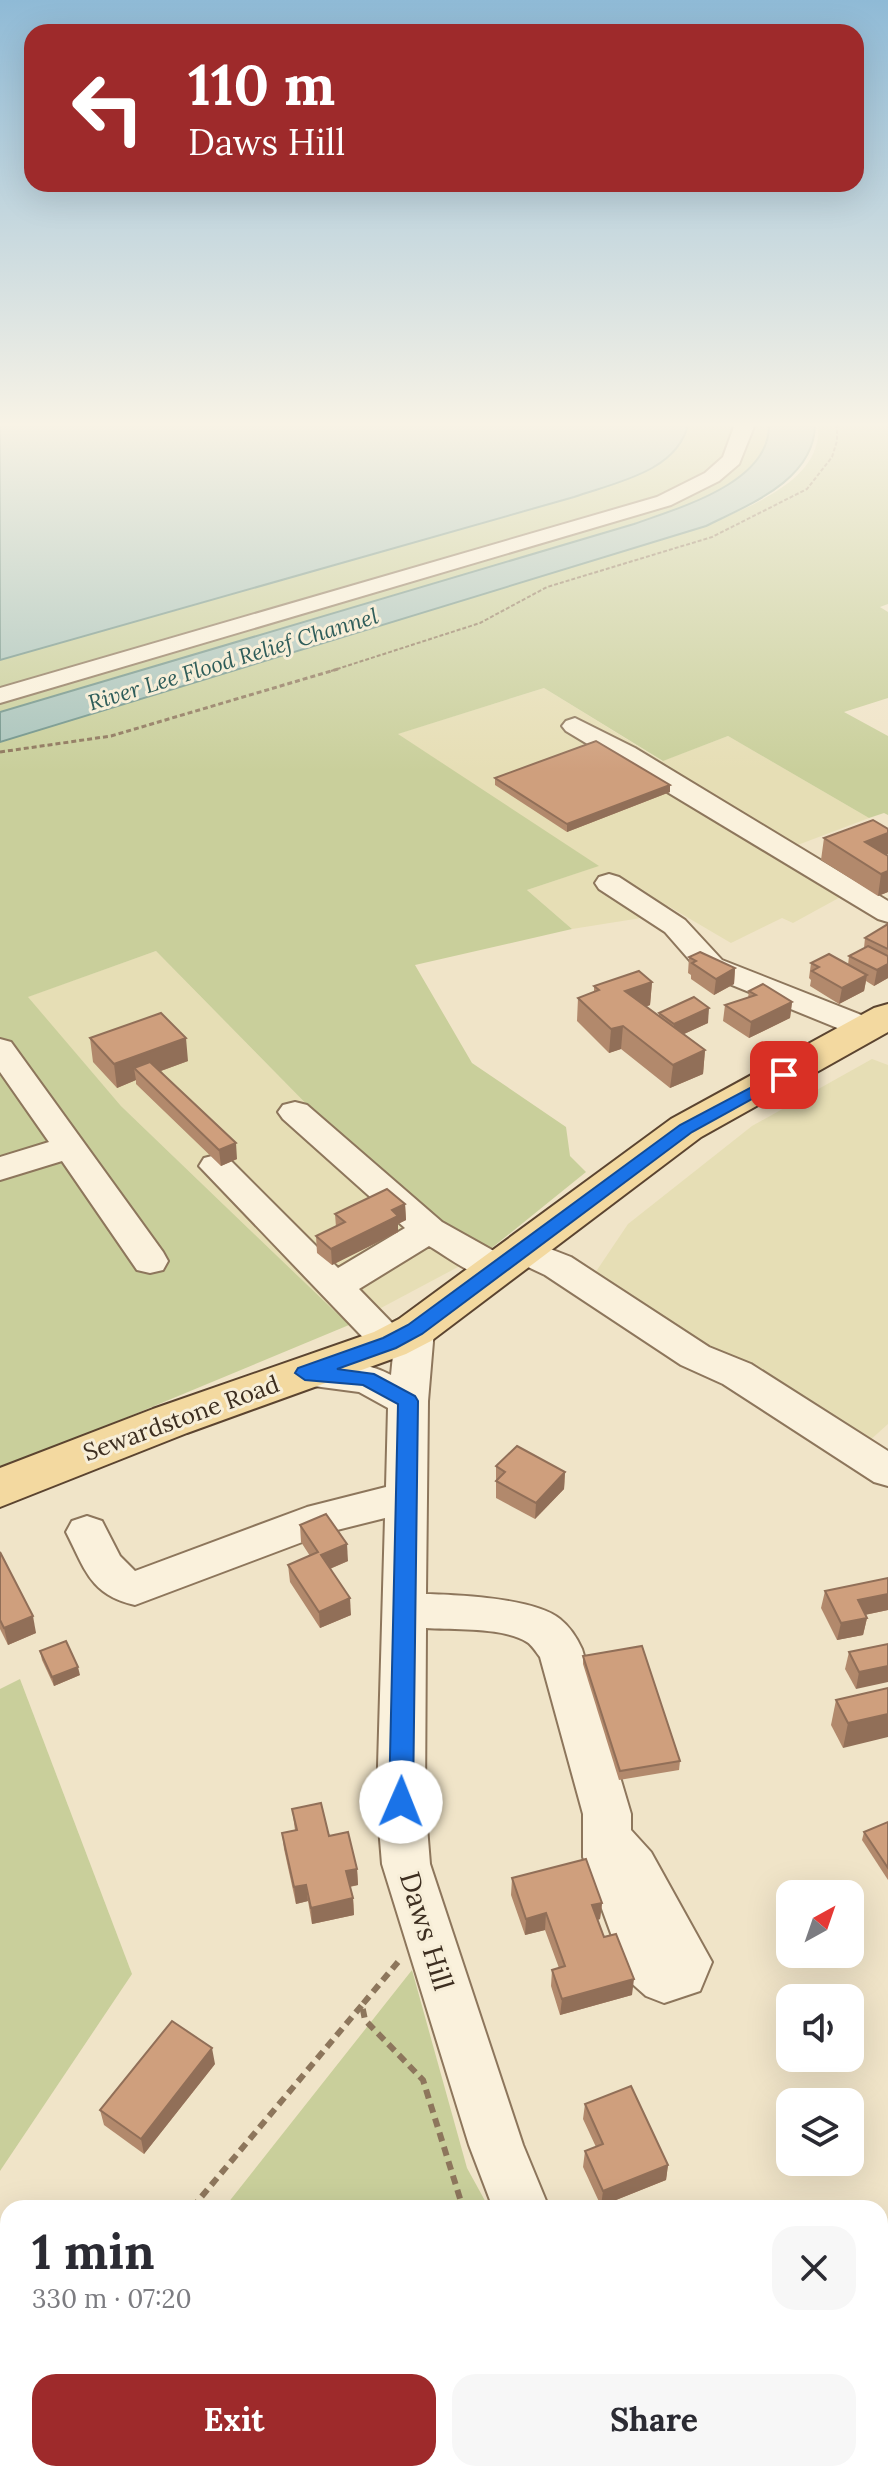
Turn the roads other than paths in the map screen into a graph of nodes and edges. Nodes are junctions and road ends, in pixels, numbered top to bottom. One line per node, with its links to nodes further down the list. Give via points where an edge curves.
1 (532, 540): 2 (street)
2 (0, 696)
3 (575, 726): 5 (street)
4 (609, 883): 6 (street, via 675,926 711,966)
5 (888, 913)
6 (878, 1023): 13 (main road, Sewardstone Road, via 686,1128)
7 (0, 1049): 9 (street)
8 (295, 1112): 12 (street)
9 (69, 1147): 11 (street); 14 (street)
10 (216, 1166): 15 (street)
11 (0, 1169)
12 (429, 1230): 13 (street); 15 (street)
13 (509, 1259): 16 (main road, Sewardstone Road); 19 (street, via 558,1266 695,1356 737,1374)
14 (150, 1261)
15 (335, 1287): 16 (street)
16 (402, 1336): 17 (main road, Sewardstone Road); 18 (street, Daws Hill)
17 (305, 1373): 18 (street, via 367,1379); 20 (main road, Sewardstone Road)
18 (408, 1401): 21 (street, Daws Hill)
19 (888, 1471)
20 (0, 1488)
21 (407, 1497): 22 (street, via 322,1518 135,1588 115,1582); 23 (street, Daws Hill)
22 (87, 1532)
23 (404, 1610): 24 (street, via 484,1614 531,1625 553,1639 575,1695 607,1814); 25 (street, Daws Hill, via 401,1802 406,1864)
24 (607, 1838)
25 (518, 2200)

